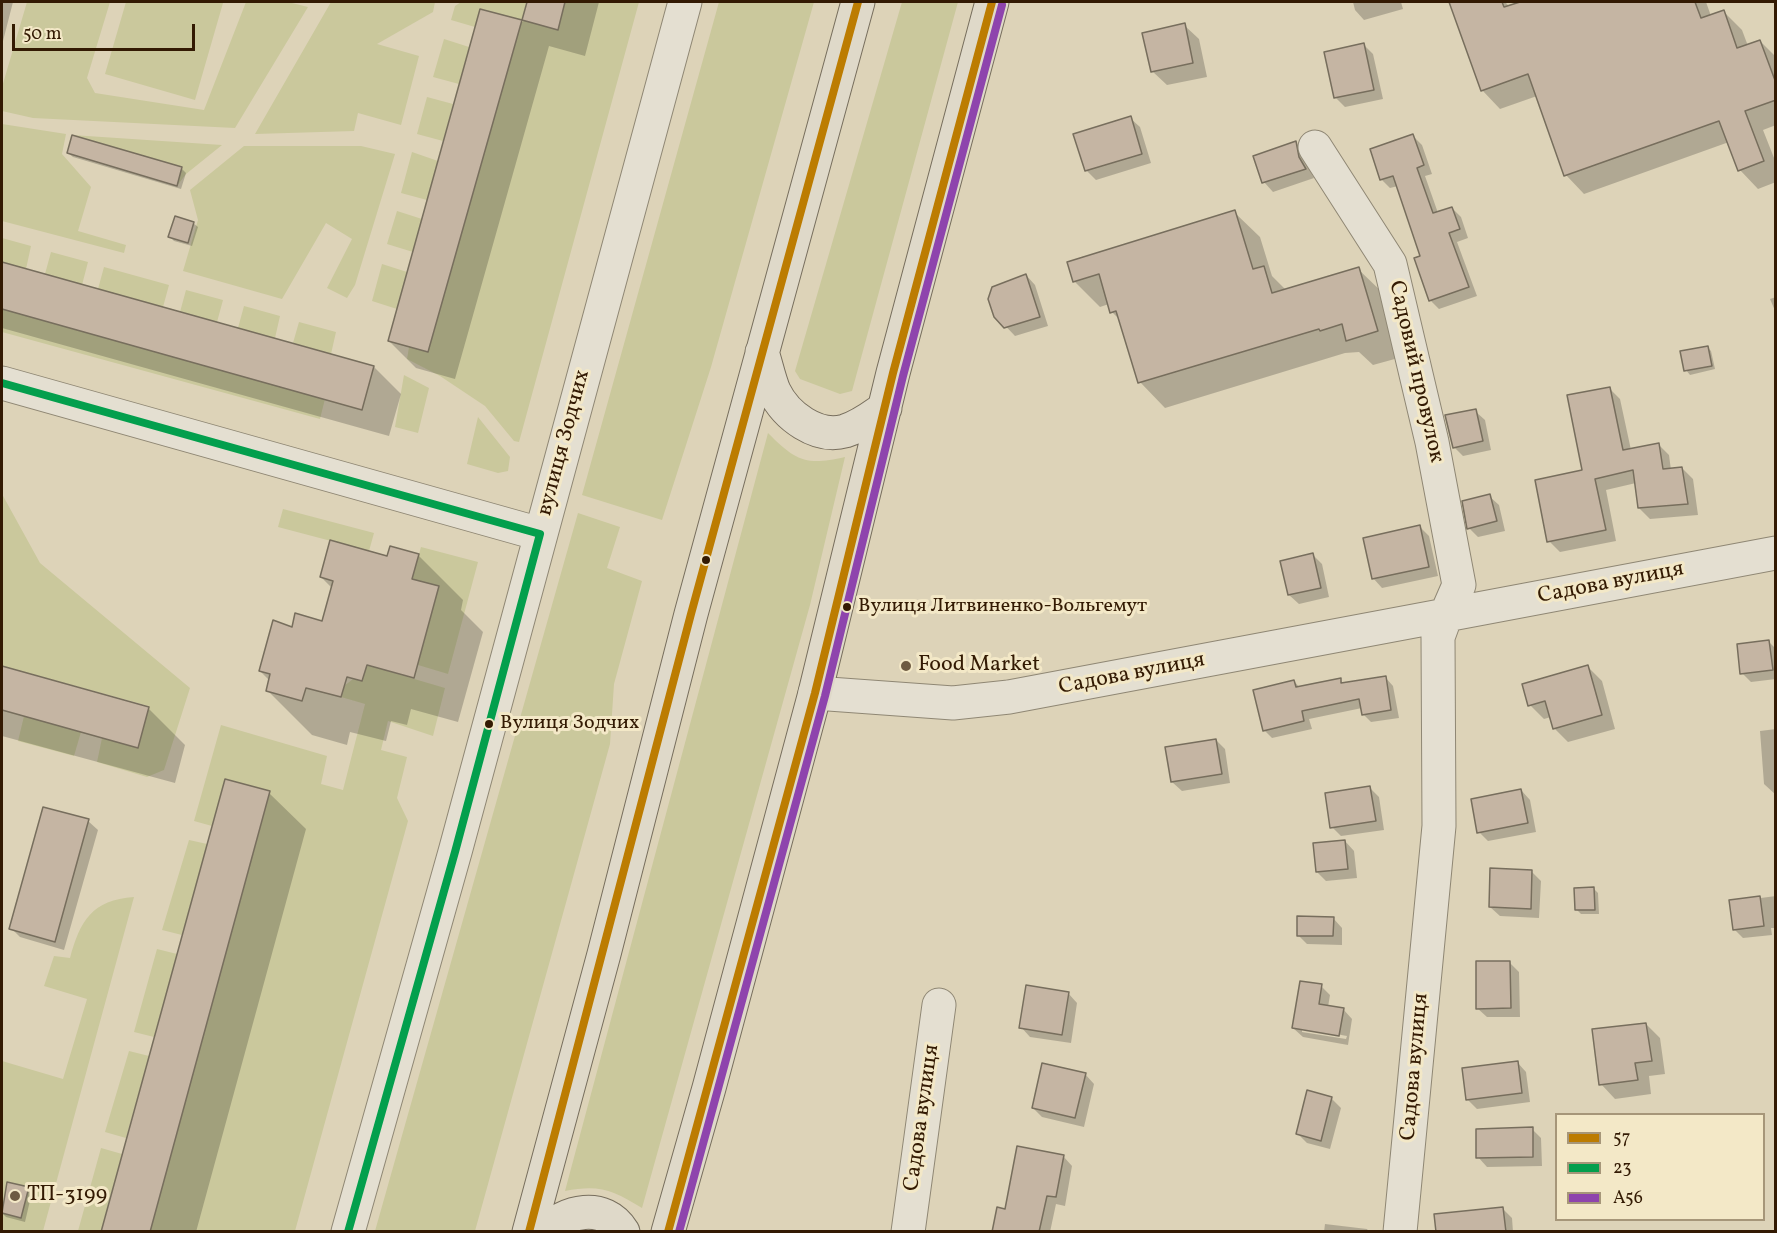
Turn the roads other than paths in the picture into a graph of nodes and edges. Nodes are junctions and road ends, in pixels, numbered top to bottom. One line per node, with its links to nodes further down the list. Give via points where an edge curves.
1 (685, 2): 8 (street, вулиця Зодчих)
2 (858, 2): 5 (highway)
3 (992, 2): 7 (highway)
4 (1315, 147): 10 (street, Садовий провулок, via 1390,264 1432,442 1459,585)
5 (762, 352): 7 (highway, via 775,392 795,419 820,432 843,432 865,423); 14 (highway)
6 (2, 383): 8 (street)
7 (885, 408): 11 (highway)
8 (540, 534): 13 (street, вулиця Зодчих)
9 (1776, 553): 10 (street, Садова вулиця)
10 (1446, 615): 11 (street, Садова вулиця, via 1010,697 953,703); 19 (street, Садова вулиця, via 1438,638 1438,826)
11 (815, 693): 17 (highway)
12 (939, 1005): 18 (street, Садова вулиця)
13 (348, 1232)
14 (529, 1232)
15 (544, 1232): 16 (highway, via 563,1217 585,1211 604,1215)
16 (622, 1232)
17 (668, 1232)
18 (908, 1232)
19 (1400, 1232)

